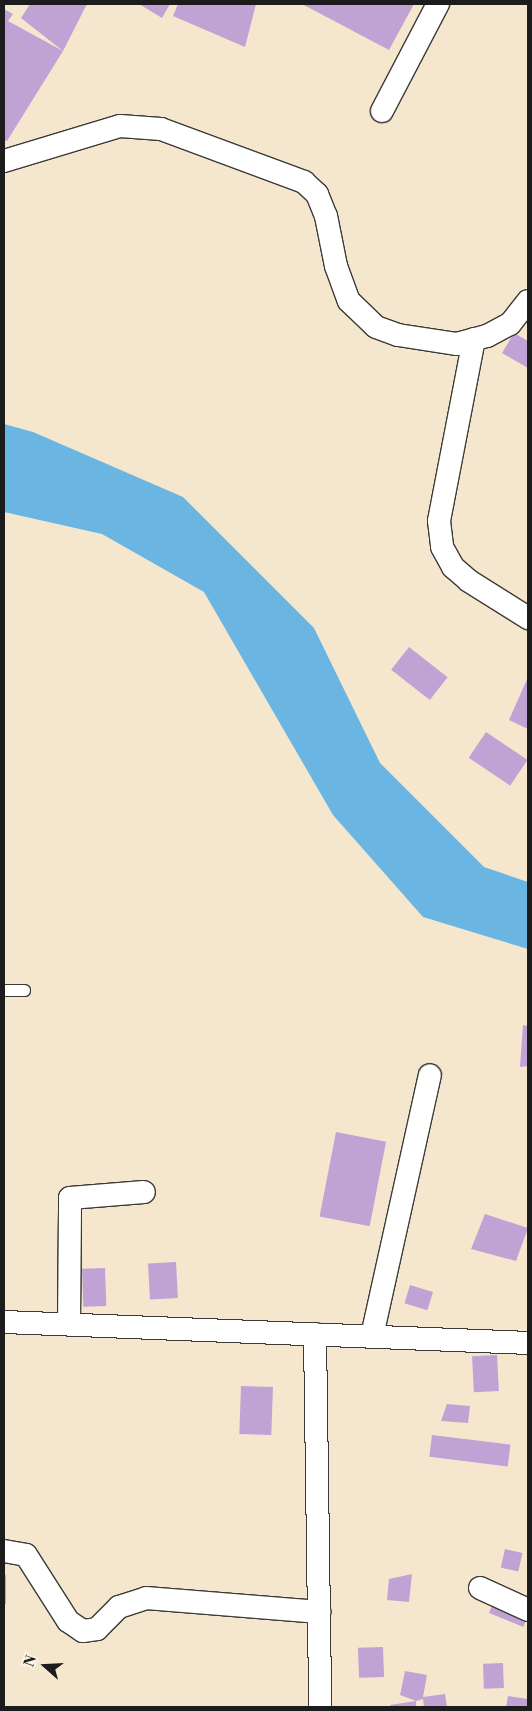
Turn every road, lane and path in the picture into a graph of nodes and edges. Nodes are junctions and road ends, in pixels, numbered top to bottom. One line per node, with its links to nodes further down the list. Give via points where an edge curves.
1 (438, 4): 2 (street)
2 (382, 112)
3 (4, 161): 5 (street, via 120,126 141,125 161,129 304,182 317,194 326,216 336,266 349,301 361,316 376,327 398,335 458,344)
4 (528, 301): 5 (street, via 510,324)
5 (474, 339): 6 (street, via 439,521 442,547 453,567 469,581)
6 (528, 618)
7 (4, 990): 8 (lane)
8 (24, 990)
9 (430, 1075): 14 (street)
10 (144, 1192): 12 (street, via 70,1198)
11 (4, 1322): 12 (street)
12 (69, 1324): 13 (street)
13 (315, 1334): 14 (street); 19 (street)
14 (372, 1336): 15 (street)
15 (528, 1343)
16 (4, 1551): 19 (street, via 26,1555 68,1621 83,1631 97,1629 119,1608 146,1598)
17 (480, 1588): 18 (street)
18 (528, 1610)
19 (319, 1612): 20 (street)
20 (320, 1707)

